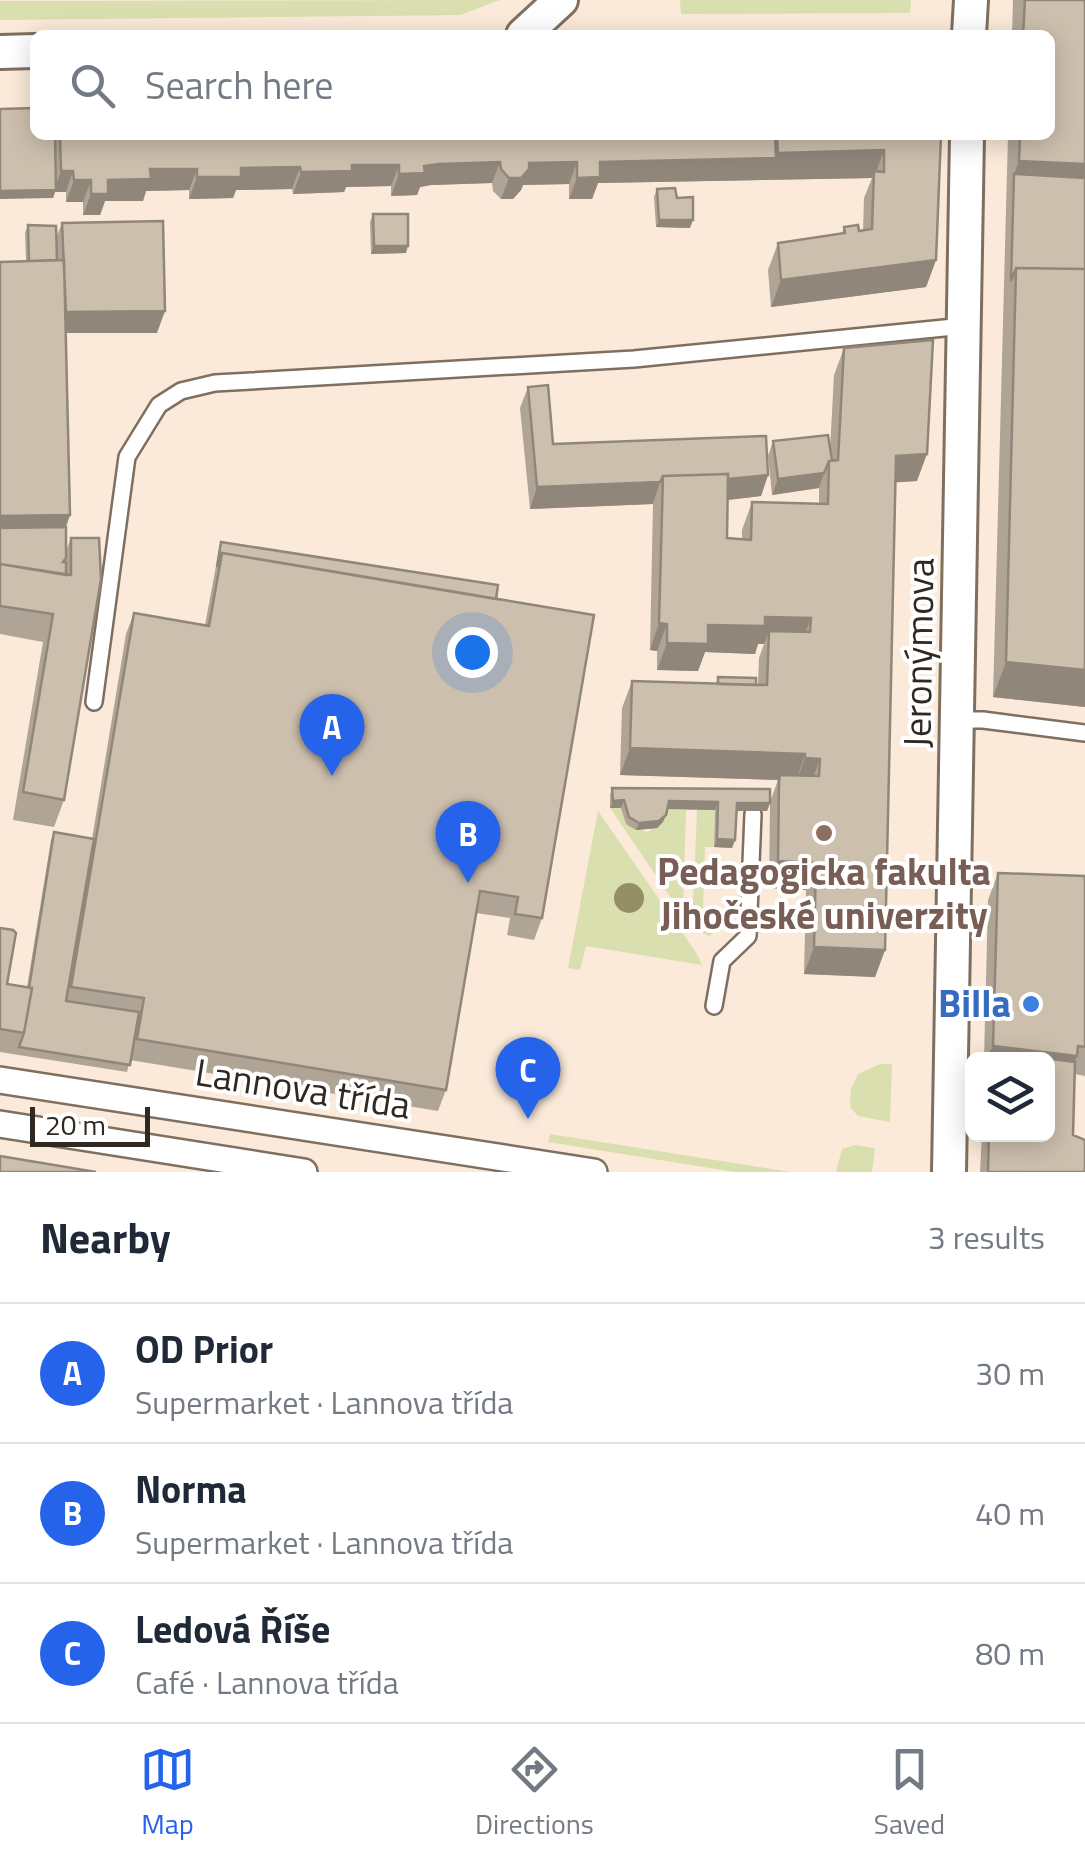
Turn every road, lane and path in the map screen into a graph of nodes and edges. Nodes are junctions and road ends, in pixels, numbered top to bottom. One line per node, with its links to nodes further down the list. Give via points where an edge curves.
1 (561, 0): 3 (street)
2 (971, 0): 4 (street)
3 (528, 30)
4 (969, 30)
5 (30, 51): 6 (street)
6 (0, 52)
7 (967, 140): 8 (street, Jeronýmova)
8 (964, 326): 9 (lane, via 634,359 216,383 181,391 159,405 127,457); 10 (street, Jeronýmova)
9 (94, 702)
10 (958, 720): 11 (lane); 18 (street, Jeronýmova)
11 (1085, 733)
12 (753, 814): 13 (lane, via 748,936 722,961)
13 (714, 1006)
14 (0, 1080): 17 (street, Lannova třída)
15 (0, 1124): 16 (street)
16 (304, 1172)
17 (594, 1172)
18 (949, 1172)

